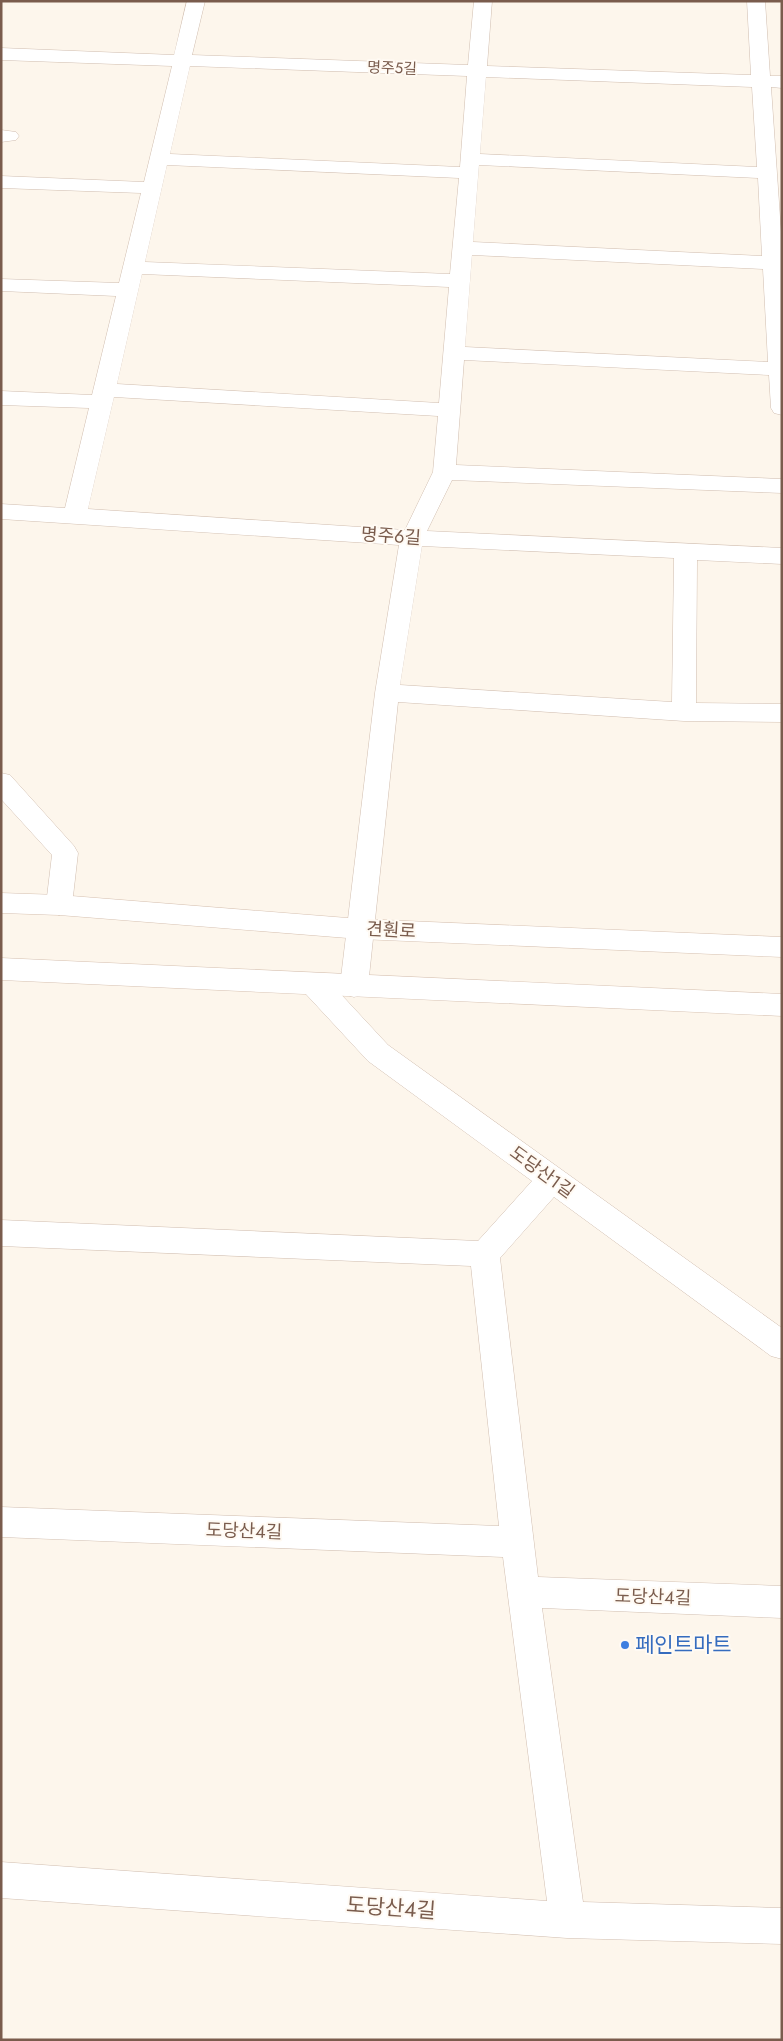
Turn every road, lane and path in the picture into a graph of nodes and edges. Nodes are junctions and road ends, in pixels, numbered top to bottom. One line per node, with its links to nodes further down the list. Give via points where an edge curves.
1 (196, 1): 5 (street)
2 (483, 1): 6 (street)
3 (756, 1): 7 (street)
4 (1, 54): 5 (street, 명주5길)
5 (182, 61): 6 (street, 명주5길); 8 (street)
6 (478, 71): 7 (street, 명주5길); 9 (street)
7 (772, 82): 10 (street)
8 (159, 159): 9 (street); 12 (street)
9 (469, 166): 10 (street); 13 (street)
10 (768, 174): 14 (street)
11 (1, 182): 12 (street)
12 (152, 188): 15 (street)
13 (463, 248): 14 (street); 16 (street)
14 (773, 263): 20 (street)
15 (133, 268): 16 (street); 18 (street)
16 (460, 281): 19 (street)
17 (1, 285): 18 (street)
18 (128, 290): 21 (street)
19 (454, 353): 20 (street); 24 (street)
20 (779, 369): 23 (street)
21 (103, 396): 22 (street); 24 (street); 28 (street)
22 (1, 398)
23 (782, 408)
24 (449, 410): 25 (street)
25 (444, 472): 26 (street); 29 (street)
26 (782, 486)
27 (1, 511): 28 (street, 명주6길)
28 (75, 515): 29 (street, 명주6길)
29 (412, 538): 30 (street, 명주6길); 32 (street)
30 (686, 550): 31 (street, 명주6길); 33 (street)
31 (782, 556)
32 (387, 693): 33 (street); 38 (street)
33 (684, 712): 34 (street)
34 (782, 713)
35 (1, 782): 37 (street, via 65,853)
36 (1, 903): 37 (street, 견훤로)
37 (59, 905): 38 (street, 견훤로)
38 (360, 929): 39 (street, 견훤로); 42 (street)
39 (782, 947)
40 (1, 969): 41 (street)
41 (314, 984): 42 (street); 44 (street, 도당산1길, via 378,1054)
42 (354, 986): 43 (street)
43 (782, 1005)
44 (552, 1179): 46 (street); 47 (street, 도당산1길)
45 (1, 1233): 46 (street)
46 (485, 1254): 49 (street)
47 (782, 1346)
48 (1, 1522): 49 (street, 도당산4길)
49 (517, 1542): 50 (street)
50 (524, 1592): 51 (street, 도당산4길); 53 (street)
51 (782, 1602)
52 (1, 1880): 53 (street, 도당산4길)
53 (567, 1920): 54 (street, 도당산4길)
54 (782, 1926)

